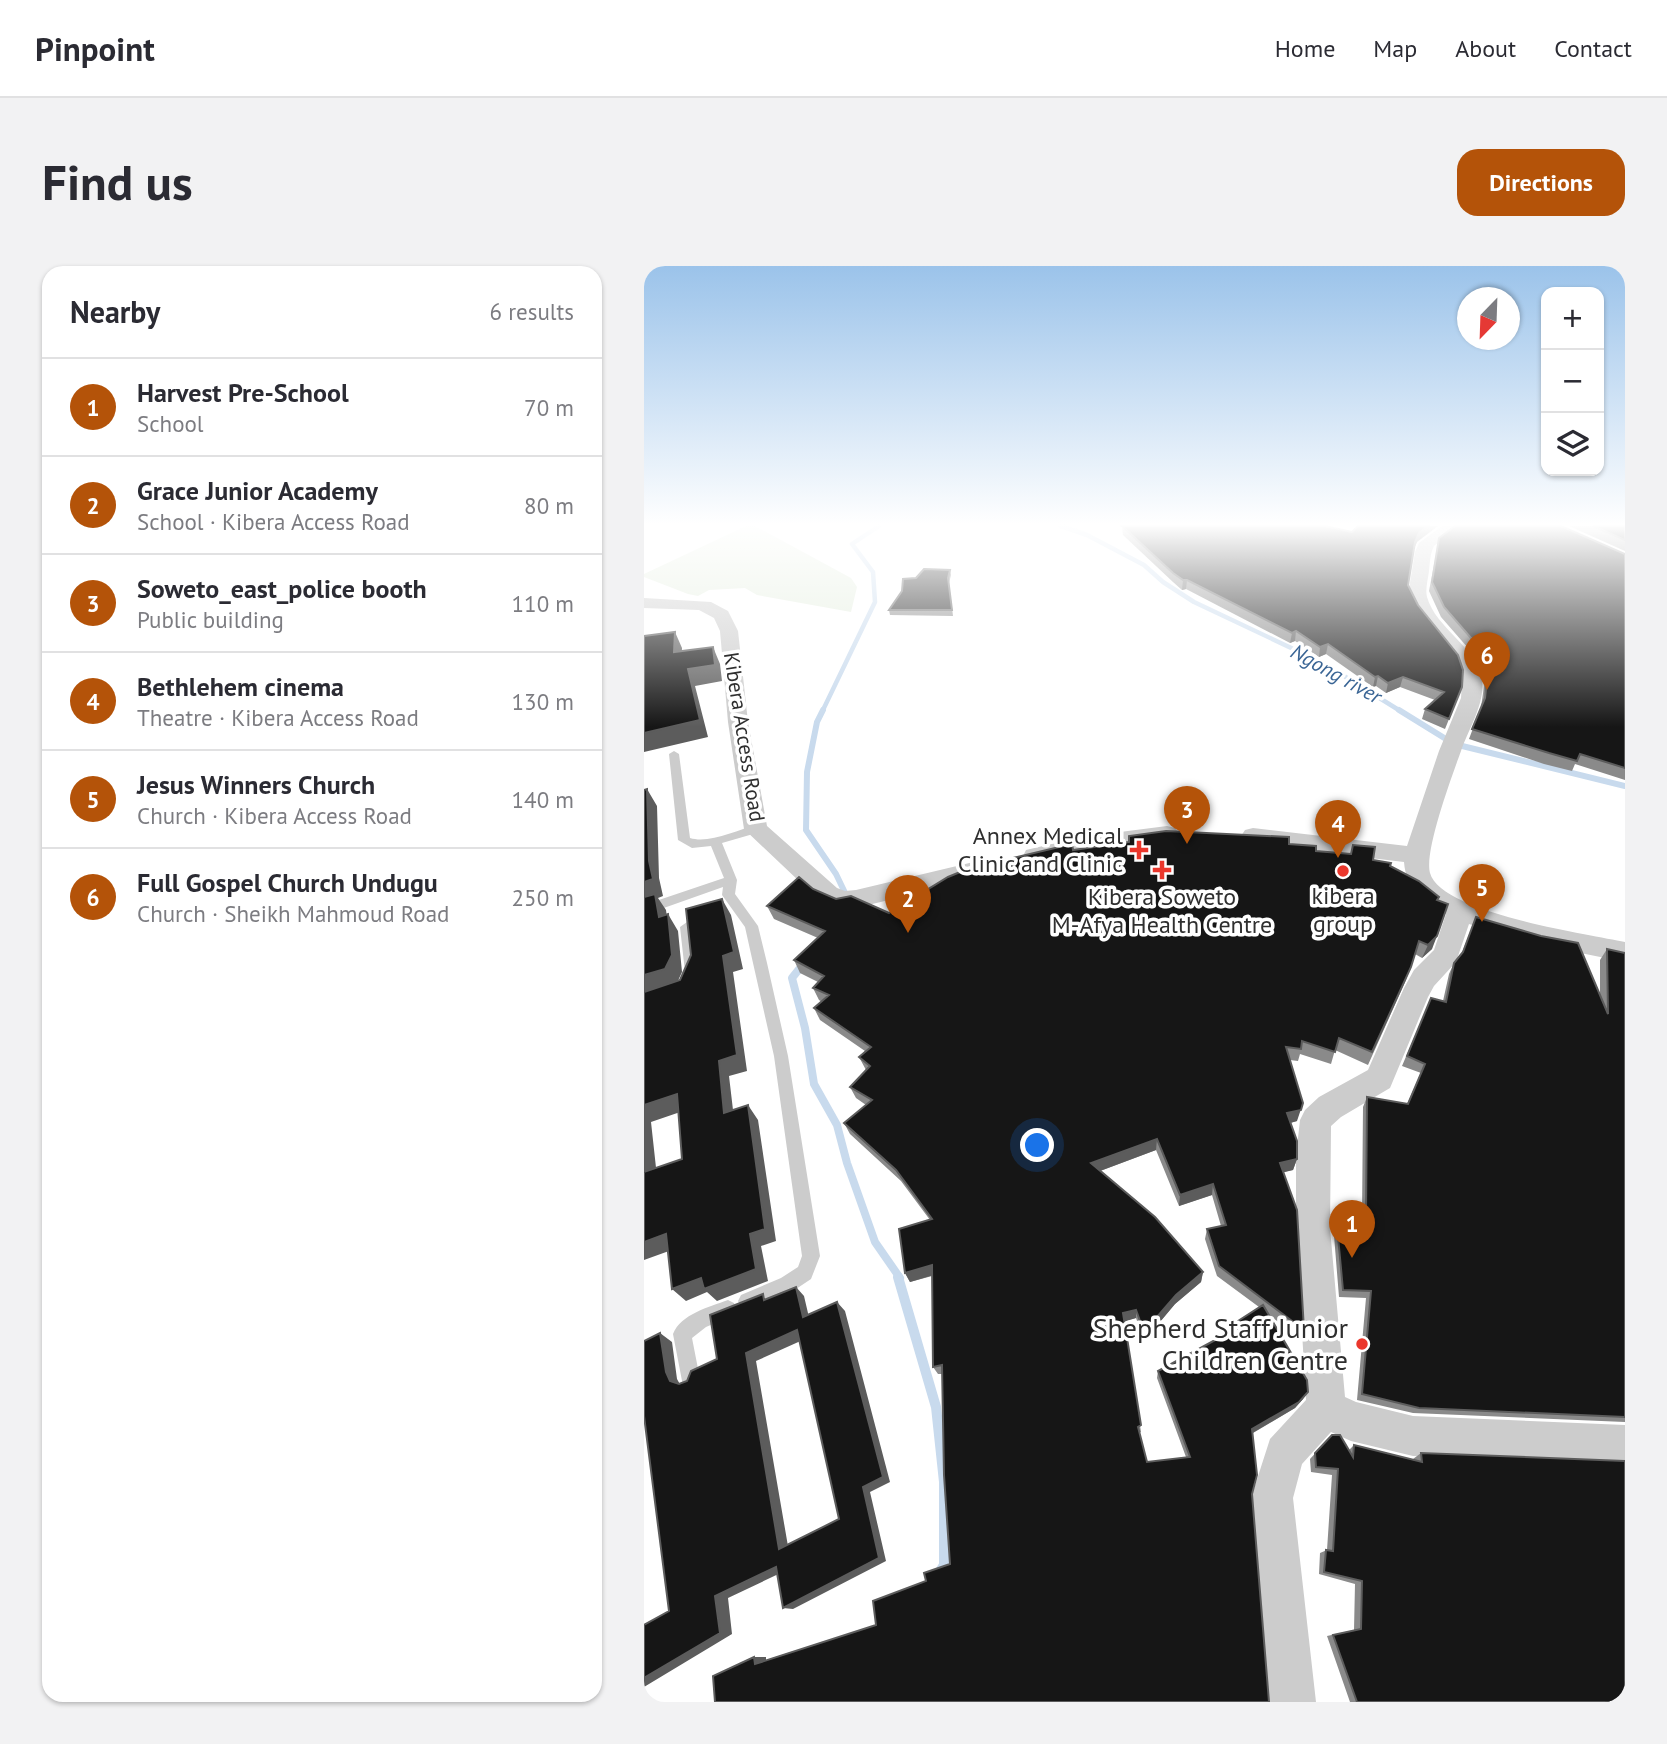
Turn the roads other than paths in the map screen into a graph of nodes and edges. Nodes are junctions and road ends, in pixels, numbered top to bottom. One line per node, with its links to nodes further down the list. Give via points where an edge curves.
1 (1417, 593): 8 (street, via 1423,609 1466,663 1472,680 1471,698)
2 (644, 603): 4 (street, Kibera Access Road, via 699,605 722,615 729,631)
3 (674, 754): 7 (lane, via 684,840 692,844)
4 (756, 829): 5 (street, Kibera Access Road, via 828,894 849,900 1081,845); 7 (lane)
5 (1193, 834)
6 (1234, 835): 8 (street)
7 (715, 841): 9 (lane)
8 (1416, 855): 11 (street, via 1416,878)
9 (732, 880): 10 (lane); 15 (lane, via 728,895 751,926 781,1056 811,1256 805,1273 787,1285 699,1320 682,1334)
10 (644, 910)
11 (1460, 911): 13 (street, via 1519,931); 16 (street, via 1446,955 1414,996 1379,1079 1316,1120 1311,1192)
12 (687, 927): 14 (lane, via 692,972)
13 (1625, 952)
14 (683, 991)
15 (691, 1379)
16 (1326, 1408): 17 (street, via 1351,1421 1413,1436); 18 (street, via 1284,1453 1272,1498)
17 (1625, 1445)
18 (1292, 1702)

